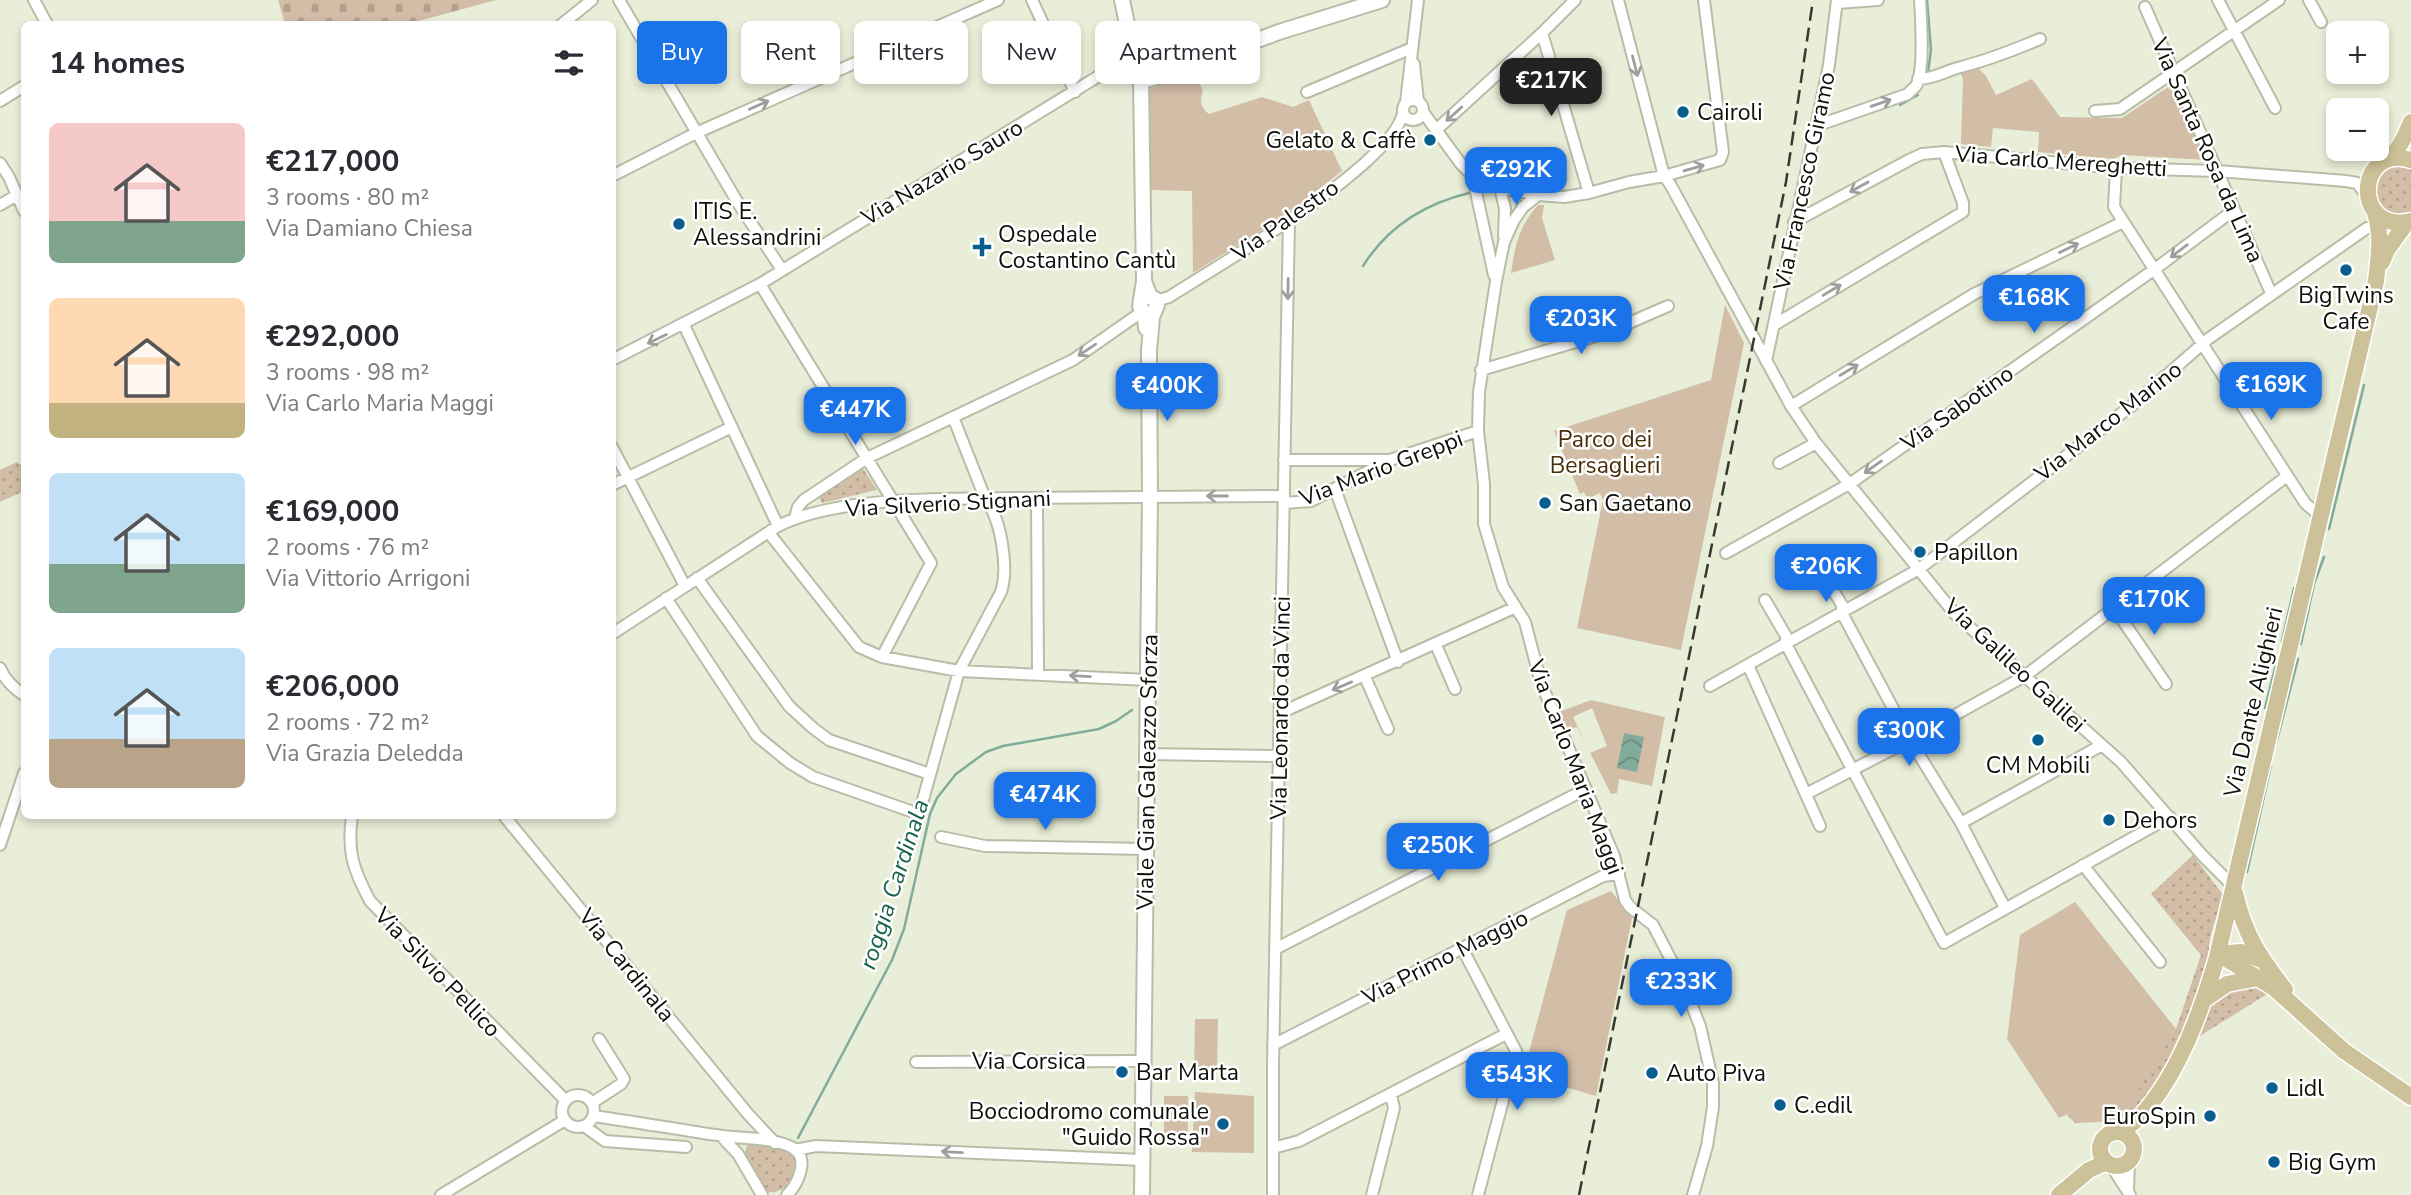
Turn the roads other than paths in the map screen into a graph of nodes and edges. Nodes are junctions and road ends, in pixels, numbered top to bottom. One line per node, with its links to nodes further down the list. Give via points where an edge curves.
1 (34, 0): 19 (street)
2 (592, 0): 20 (street)
3 (619, 0): 42 (street)
4 (998, 0): 42 (street, one-way to 4)
5 (1032, 0): 33 (street)
6 (1122, 0): 21 (street)
7 (1382, 0): 25 (street)
8 (1418, 0): 27 (street)
9 (1575, 0): 24 (street)
10 (1618, 0): 50 (street, Via Galileo Galilei, one-way to 50)
11 (1704, 0): 50 (street, one-way to 11, via 1722,157)
12 (1878, 0): 17 (street)
13 (1920, 0): 30 (street)
14 (2218, 0): 23 (street)
15 (2279, 0): 23 (street)
16 (2309, 0): 22 (street)
17 (1837, 2): 40 (street, Via Francesco Giramo)
18 (2145, 7): 28 (street, Via Santa Rosa da Lima)
19 (45, 21)
20 (566, 21)
21 (1126, 21)
22 (2321, 22)
23 (2235, 31): 28 (street); 36 (street)
24 (1542, 33): 41 (street, one-way to 41); 54 (street)
25 (1260, 39)
26 (2040, 40): 30 (street, via 1982,63)
27 (1412, 47): 34 (street); 38 (street)
28 (2174, 72): 37 (street, via 2120,108); 48 (street, Via Santa Rosa da Lima)
29 (1095, 79): 33 (street, Via Nazario Sauro)
30 (1918, 79): 40 (street, one-way to 30, via 1908,94)
31 (1142, 84): 74 (street, Viale Gian Galeazzo Sforza, via 1144,281)
32 (21, 88): 35 (street)
33 (1075, 92): 69 (street, Via Nazario Sauro)
34 (1307, 92)
35 (0, 101)
36 (2275, 108)
37 (2095, 111)
38 (1413, 114): 41 (street); 62 (street, Via Palestro, via 1375,153)
39 (2411, 122): 47 (main road, via 2393,155)
40 (1816, 126): 64 (street, Via Francesco Giramo)
41 (1436, 130): 51 (street)
42 (696, 133): 49 (street); 69 (street)
43 (1944, 152): 46 (street, Via Carlo Mereghetti); 64 (street, Via Carlo Mereghetti, one-way to 64, via 1911,159); 77 (street, one-way to 43, via 1963,212)
44 (2411, 160): 47 (main road, via 2399,157)
45 (0, 163): 55 (street)
46 (2116, 168): 48 (street, Via Carlo Mereghetti); 65 (street, via 2114,206)
47 (2377, 168): 52 (street, Via Carlo Mereghetti, via 2364,178); 57 (main road, via 2368,180)
48 (2217, 171): 52 (street, Via Carlo Mereghetti); 60 (street, Via Santa Rosa da Lima)
49 (616, 174)
50 (1664, 176): 54 (street); 80 (street, Via Galileo Galilei)
51 (1475, 178): 53 (street); 70 (street, Via Carlo Maria Maggi)
52 (2346, 181): 57 (street, via 2357,183)
53 (1500, 188): 56 (street); 67 (street, Via Carlo Maria Maggi, via 1505,208)
54 (1589, 193): 56 (street)
55 (17, 195): 58 (street); 59 (street)
56 (1538, 195): 67 (street, Via Carlo Maria Maggi, via 1523,207)
57 (2367, 196): 61 (main road)
58 (21, 204)
59 (0, 205)
60 (2234, 210): 68 (street, Via Sabotino, one-way to 68); 73 (street, Via Santa Rosa da Lima)
61 (2375, 212): 63 (main road, via 2396,223); 71 (main road, via 2380,228)
62 (1289, 221): 74 (street, Via Palestro, via 1169,297); 89 (street, Via Leonardo da Vinci, one-way to 89)
63 (2409, 221): 71 (main road, via 2387,250)
64 (1794, 222): 77 (street, Via Francesco Giramo)
65 (2123, 222): 68 (street); 82 (street, one-way to 65, via 1974,294)
66 (2367, 228): 73 (street, Via Marco Marino)
67 (1504, 242): 70 (street, Via Carlo Maria Maggi)
68 (2155, 269): 78 (street); 95 (street, Via Sabotino, one-way to 95)
69 (782, 270): 72 (street, Via Nazario Sauro)
70 (1496, 281): 81 (street, Via Carlo Maria Maggi)
71 (2375, 281): 102 (main road, Via Dante Alighieri)
72 (760, 284): 76 (street, Via Nazario Sauro); 88 (street)
73 (2271, 293): 78 (street, Via Marco Marino)
74 (1149, 304): 83 (street, Via Palestro, one-way to 83, via 1073,360); 97 (street, Viale Gian Galeazzo Sforza)
75 (1668, 306): 81 (street, via 1606,333)
76 (684, 325): 79 (street, Via Nazario Sauro, one-way to 79); 84 (street)
77 (1774, 325): 80 (street, Via Francesco Giramo)
78 (2203, 345): 93 (street); 106 (street, Via Marco Marino)
79 (616, 358)
80 (1766, 361): 82 (street, Via Galileo Galilei)
81 (1481, 370): 85 (street, Via Carlo Maria Maggi)
82 (1791, 406): 86 (street, Via Galileo Galilei)
83 (953, 417): 88 (street, Via Palestro); 98 (street)
84 (732, 427): 92 (street); 104 (street)
85 (1478, 431): 90 (street, Via Mario Greppi); 112 (street, Via Carlo Maria Maggi, via 1484,524 1503,587)
86 (1816, 443): 91 (street); 95 (street, Via Galileo Galilei)
87 (616, 454): 92 (street)
88 (867, 458): 101 (street); 103 (street, Via Palestro, via 804,500)
89 (1284, 460): 90 (street); 100 (street, Via Leonardo da Vinci)
90 (1390, 460): 96 (street, Via Mario Greppi)
91 (1779, 463)
92 (628, 477): 94 (street); 109 (street)
93 (2287, 477): 102 (street); 113 (street)
94 (616, 483)
95 (1851, 484): 105 (street, Via Sabotino); 106 (street, Via Galileo Galilei)
96 (1335, 489): 100 (street, Via Mario Greppi, via 1311,500); 119 (street)
97 (1150, 496): 99 (street, Via Silverio Stignani); 100 (street, Via Mario Greppi, one-way to 97); 126 (street, Viale Gian Galeazzo Sforza)
98 (985, 498): 99 (street, Via Silverio Stignani); 101 (street, Via Silverio Stignani); 122 (street, via 1003,549 1003,586)
99 (1037, 498): 123 (street)
100 (1284, 500): 131 (street, Via Leonardo da Vinci)
101 (894, 501): 103 (street, Via Silverio Stignani); 118 (street, via 931,563)
102 (2320, 516): 152 (main road, Via Dante Alighieri)
103 (795, 518): 104 (street, Via Silverio Stignani)
104 (774, 529): 108 (street, Via Silverio Stignani); 118 (street, via 859,647)
105 (1726, 553)
106 (1919, 569): 114 (street, Via Marco Marino); 124 (street, Via Galileo Galilei, via 1955,614)
107 (1821, 570): 114 (street, via 1842,605)
108 (697, 578): 109 (street, Via Silverio Stignani); 138 (street, via 789,706 813,728 829,740)
109 (685, 586): 110 (street, Via Silverio Stignani)
110 (666, 598): 115 (street, Via Silverio Stignani); 138 (street, via 757,736 790,764 813,777 919,814)
111 (1765, 600): 116 (street)
112 (1516, 607): 117 (street); 140 (street, Via Carlo Maria Maggi, via 1525,622 1541,683)
113 (2115, 609): 124 (street); 127 (street)
114 (1842, 613): 116 (street, Via Marco Marino); 133 (street)
115 (616, 631)
116 (1786, 644): 120 (street, Via Marco Marino); 137 (street)
117 (1436, 645): 119 (street); 129 (street)
118 (882, 657): 122 (street)
119 (1398, 662): 125 (street)
120 (1748, 665): 128 (street, Via Marco Marino); 141 (street)
121 (0, 668): 130 (street)
122 (959, 671): 123 (street); 138 (street)
123 (1038, 674): 126 (street, one-way to 123)
124 (2025, 676): 133 (street); 134 (street, Via Galileo Galilei)
125 (1365, 677): 131 (street, one-way to 131); 132 (street)
126 (1148, 680): 135 (street, Viale Gian Galeazzo Sforza)
127 (2166, 684)
128 (1710, 687)
129 (1455, 689)
130 (21, 692)
131 (1280, 713): 136 (street, Via Leonardo da Vinci)
132 (1388, 729)
133 (1910, 740): 137 (street); 145 (street)
134 (2102, 745): 142 (street, Via Galileo Galilei); 145 (street)
135 (1146, 754): 136 (street); 149 (street, Viale Gian Galeazzo Sforza)
136 (1279, 756): 155 (street, Via Leonardo da Vinci)
137 (1852, 771): 141 (street); 153 (street, via 1944,943)
138 (930, 774)
139 (21, 782): 148 (street)
140 (1586, 789): 151 (street, Via Carlo Maria Maggi); 155 (street)
141 (1807, 794): 146 (street)
142 (2170, 817): 150 (street); 152 (street, Via Galileo Galilei)
143 (353, 819): 169 (street, Via Silvio Pellico, via 353,868 370,901)
144 (507, 819): 171 (street, Via Cardinala)
145 (1961, 823): 153 (street)
146 (1820, 826)
147 (942, 837): 149 (street, via 985,846)
148 (0, 845)
149 (1146, 849): 165 (street, Viale Gian Galeazzo Sforza)
150 (2083, 865): 153 (street); 158 (street)
151 (1619, 874): 154 (street, Via Primo Maggio, via 1603,876); 189 (street, Via Carlo Maria Maggi, via 1627,904 1653,925 1690,1000 1707,1050 1712,1115)
152 (2234, 887): 156 (main road, Via Dante Alighieri); 157 (main road, via 2249,939)
153 (2005, 908)
154 (1462, 948): 162 (street); 164 (street, Via Primo Maggio)
155 (1275, 949): 164 (street, Via Leonardo da Vinci)
156 (2218, 954): 157 (main road, via 2241,952); 159 (main road); 160 (main road, Via Dante Alighieri)
157 (2262, 960): 161 (main road)
158 (2160, 962)
159 (2259, 978): 160 (main road, via 2235,980); 161 (main road)
160 (2204, 1000): 173 (main road, Via Dante Alighieri, via 2171,1070)
161 (2301, 1011): 168 (main road, via 2344,1051)
162 (1506, 1034): 167 (street); 196 (street, via 1516,1051)
163 (599, 1039): 170 (street, via 624,1079)
164 (1273, 1045): 182 (street, Via Leonardo da Vinci)
165 (1143, 1060): 166 (street, Via Corsica); 186 (street, Viale Gian Galeazzo Sforza)
166 (916, 1062)
167 (1391, 1095): 182 (street, via 1299,1141); 195 (street, via 1394,1108)
168 (2411, 1097)
169 (566, 1101): 170 (street, via 579,1095); 174 (street)
170 (592, 1103): 172 (street)
171 (748, 1114): 178 (street, via 751,1128); 179 (street, Via Cardinala)
172 (593, 1116): 175 (street); 177 (street)
173 (2138, 1118): 176 (main road, Via Dante Alighieri); 180 (main road, Via Dante Alighieri)
174 (565, 1121): 175 (street); 190 (street)
175 (584, 1126): 181 (street, via 604,1141)
176 (2118, 1132): 180 (main road); 185 (main road, via 2104,1139)
177 (721, 1136): 178 (street); 184 (street)
178 (745, 1139): 179 (street); 184 (street)
179 (775, 1143): 183 (street)
180 (2133, 1143): 187 (main road)
181 (686, 1147)
182 (1273, 1148): 194 (street, Via Leonardo da Vinci)
183 (795, 1150): 186 (street, one-way to 183, via 816,1146); 192 (street, via 803,1164)
184 (738, 1154): 191 (street)
185 (2106, 1159): 187 (main road, via 2119,1165); 188 (street); 197 (main road)
186 (1142, 1160): 193 (street, Viale Gian Galeazzo Sforza)
187 (2129, 1161): 188 (street)
188 (2129, 1193)
189 (1695, 1194)
190 (442, 1195)
191 (762, 1195)
192 (787, 1195)
193 (1142, 1195)
194 (1273, 1195)
195 (1372, 1195)
196 (1478, 1195)
197 (2059, 1195)

